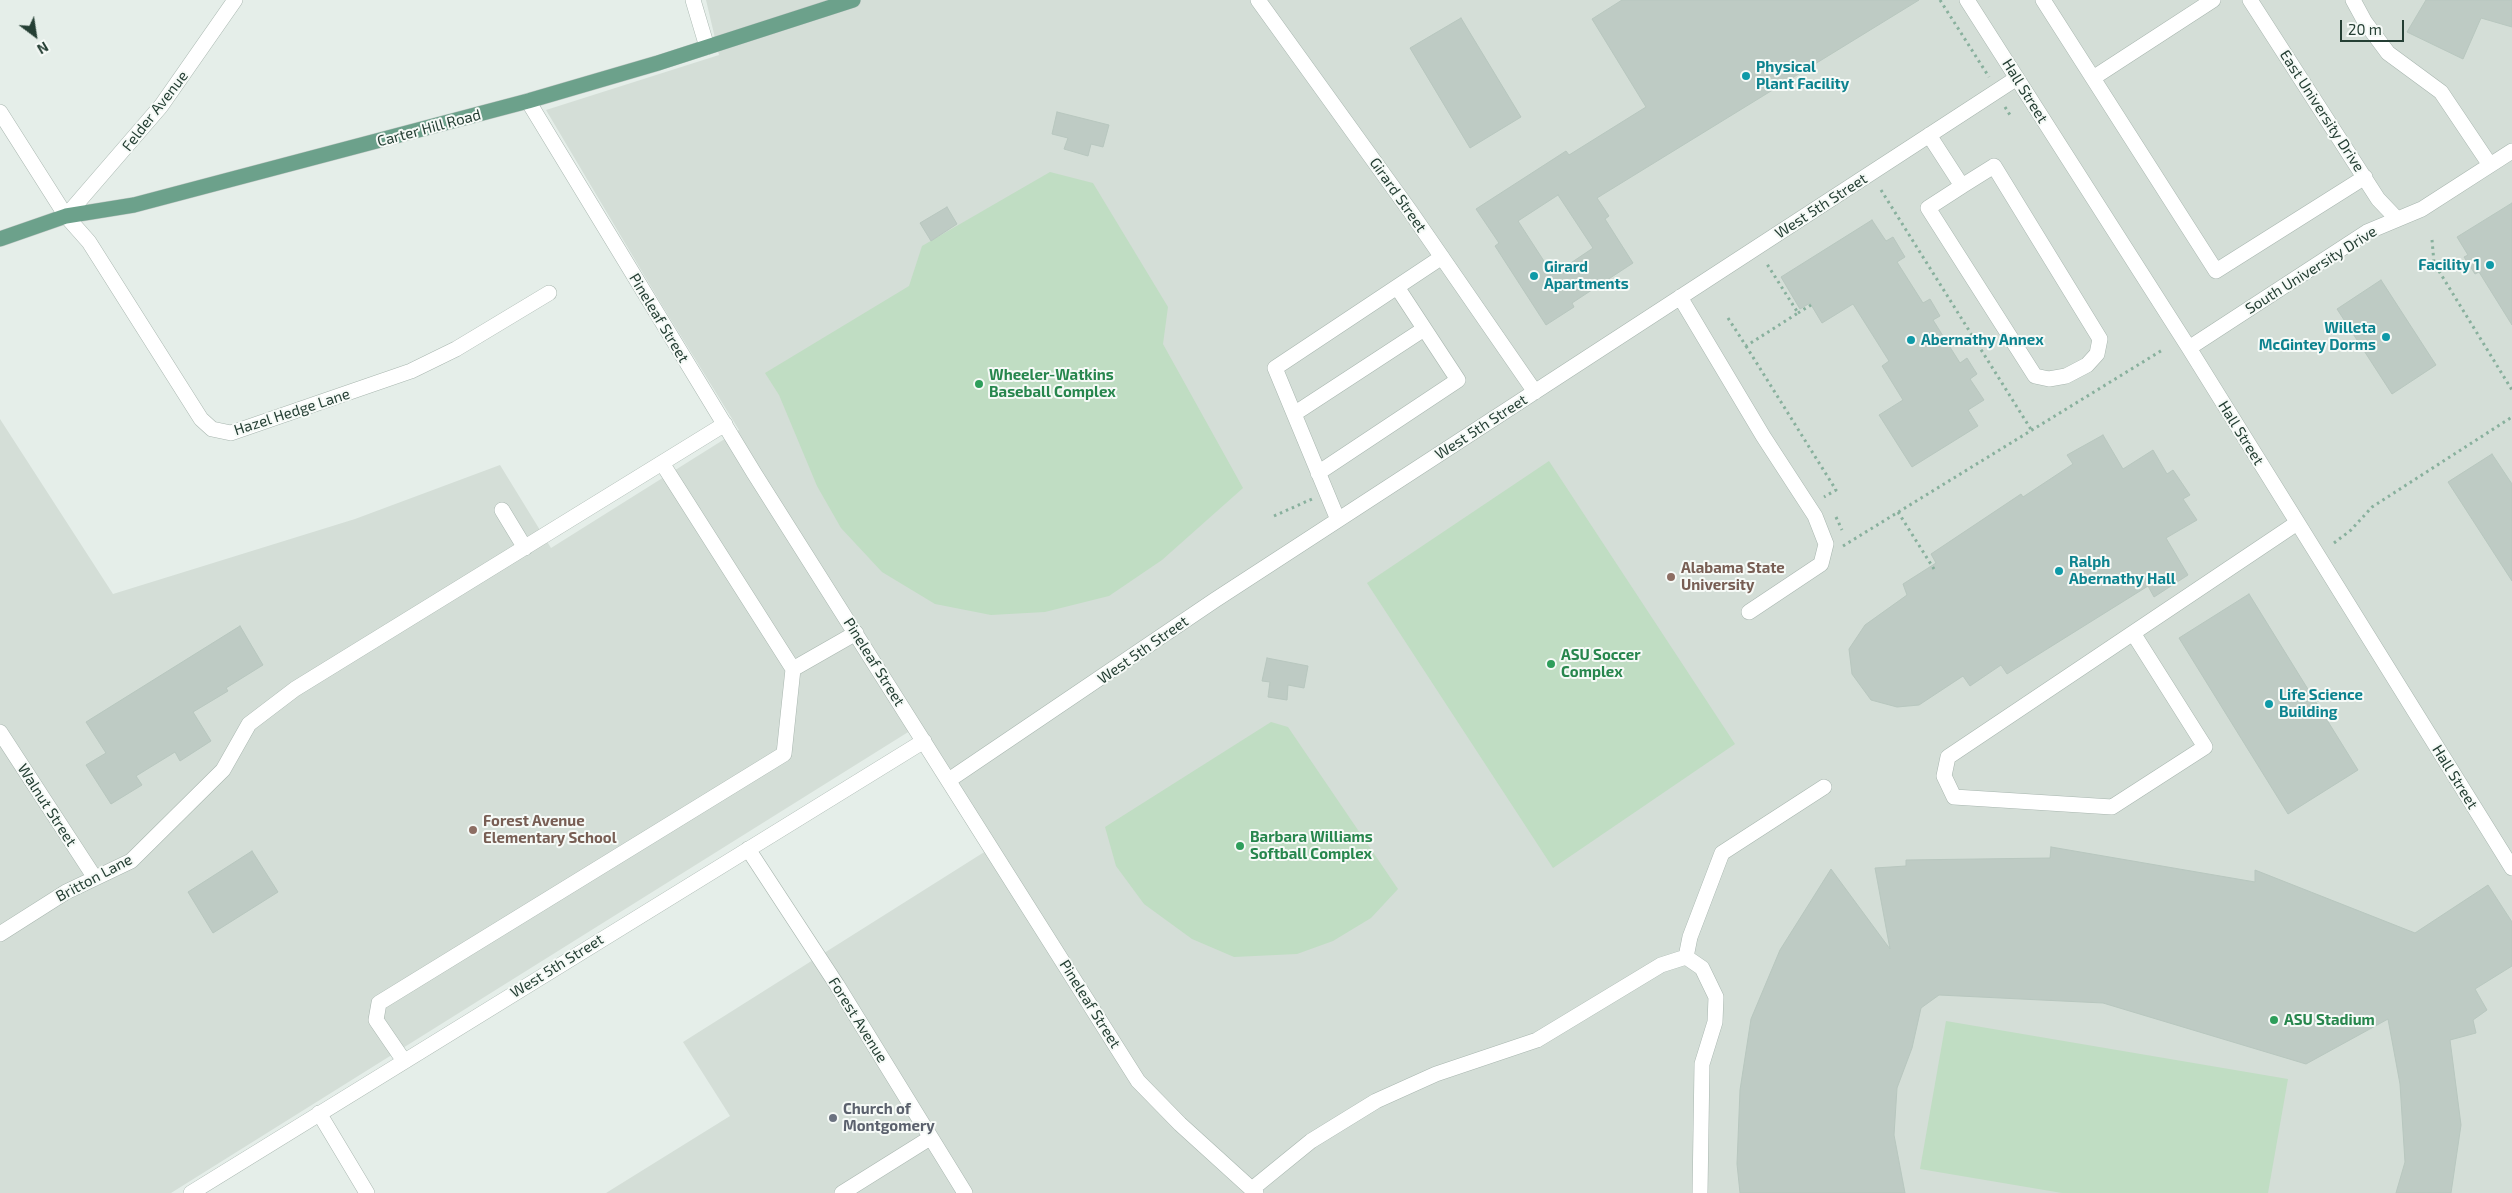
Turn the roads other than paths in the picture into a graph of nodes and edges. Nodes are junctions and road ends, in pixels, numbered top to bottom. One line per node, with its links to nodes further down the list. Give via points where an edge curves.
1 (235, 0): 20 (street, Felder Avenue, via 160,106)
2 (693, 0): 10 (street)
3 (853, 0): 10 (main road, Carter Hill Road)
4 (1258, 0): 23 (street, Girard Street)
5 (1967, 0): 11 (street, Hall Street)
6 (2043, 0): 12 (street)
7 (2213, 0): 12 (street)
8 (2250, 0): 18 (street, East University Drive)
9 (2353, 0): 17 (street, via 2388,53 2441,92)
10 (707, 47): 13 (main road, Carter Hill Road)
11 (2017, 78): 15 (street, West 5th Street); 28 (street, Hall Street)
12 (2093, 78): 18 (street, via 2216,271)
13 (528, 101): 20 (main road, Carter Hill Road, via 134,205); 31 (street, Pineleaf Street)
14 (0, 112): 20 (street, Hazel Hedge Lane)
15 (1929, 135): 19 (street); 26 (street, West 5th Street)
16 (2512, 151): 17 (street, South University Drive)
17 (2490, 166): 21 (street, South University Drive, via 2422,209)
18 (2365, 177): 21 (street, East University Drive, via 2378,199)
19 (1962, 186): 19 (street, via 1928,208 2035,376 2049,380 2066,376 2087,365 2097,354 2100,339 1994,166)
20 (66, 216): 22 (main road, Carter Hill Road); 25 (street, Hazel Hedge Lane, via 89,242 201,419 212,429 224,433 412,371 456,349)
21 (2397, 219): 28 (street, South University Drive, via 2367,232)
22 (0, 239)
23 (1442, 258): 24 (street); 29 (street, Girard Street)
24 (1397, 287): 27 (street); 30 (street, via 1275,368)
25 (549, 293)
26 (1680, 297): 29 (street, West 5th Street); 38 (street, via 1815,516 1826,544 1821,564)
27 (1424, 329): 30 (street); 33 (street, via 1458,380)
28 (2189, 348): 36 (street, Hall Street)
29 (1535, 392): 35 (street, West 5th Street)
30 (1294, 414): 33 (street)
31 (725, 424): 32 (street, Britton Lane); 39 (street, Pineleaf Street)
32 (662, 463): 37 (street, Britton Lane); 41 (street)
33 (1318, 473): 35 (street)
34 (502, 510): 37 (street)
35 (1338, 520): 44 (street, West 5th Street)
36 (2296, 523): 40 (street); 47 (street, Hall Street)
37 (525, 548): 48 (street, Britton Lane, via 295,689 249,724 223,770 131,861)
38 (1749, 612)
39 (856, 633): 41 (street); 43 (street, Pineleaf Street)
40 (2133, 633): 40 (street, via 1948,756 1944,776 1954,797 2112,808 2205,747)
41 (793, 669): 51 (street, via 784,754 379,1002 376,1020)
42 (0, 732): 48 (street, Walnut Street)
43 (924, 740): 44 (street, Pineleaf Street); 46 (street, West 5th Street)
44 (949, 780): 54 (street, Pineleaf Street, via 1138,1081)
45 (1824, 787): 50 (street, via 1722,853 1690,937)
46 (748, 849): 51 (street, West 5th Street); 53 (street, Forest Avenue, via 832,977)
47 (2512, 868)
48 (95, 878): 49 (street, Britton Lane, via 66,892)
49 (0, 934)
50 (1686, 957): 54 (street, via 1661,965 1537,1040 1436,1074 1376,1101 1311,1141); 59 (street, via 1702,968 1716,997 1715,1022 1702,1064)
51 (404, 1061): 52 (street, West 5th Street)
52 (319, 1113): 55 (street, West 5th Street); 56 (street)
53 (930, 1138): 57 (street); 58 (street, Forest Avenue)
54 (1254, 1191)
55 (191, 1193)
56 (367, 1193)
57 (842, 1193)
58 (965, 1193)
59 (1700, 1193)

